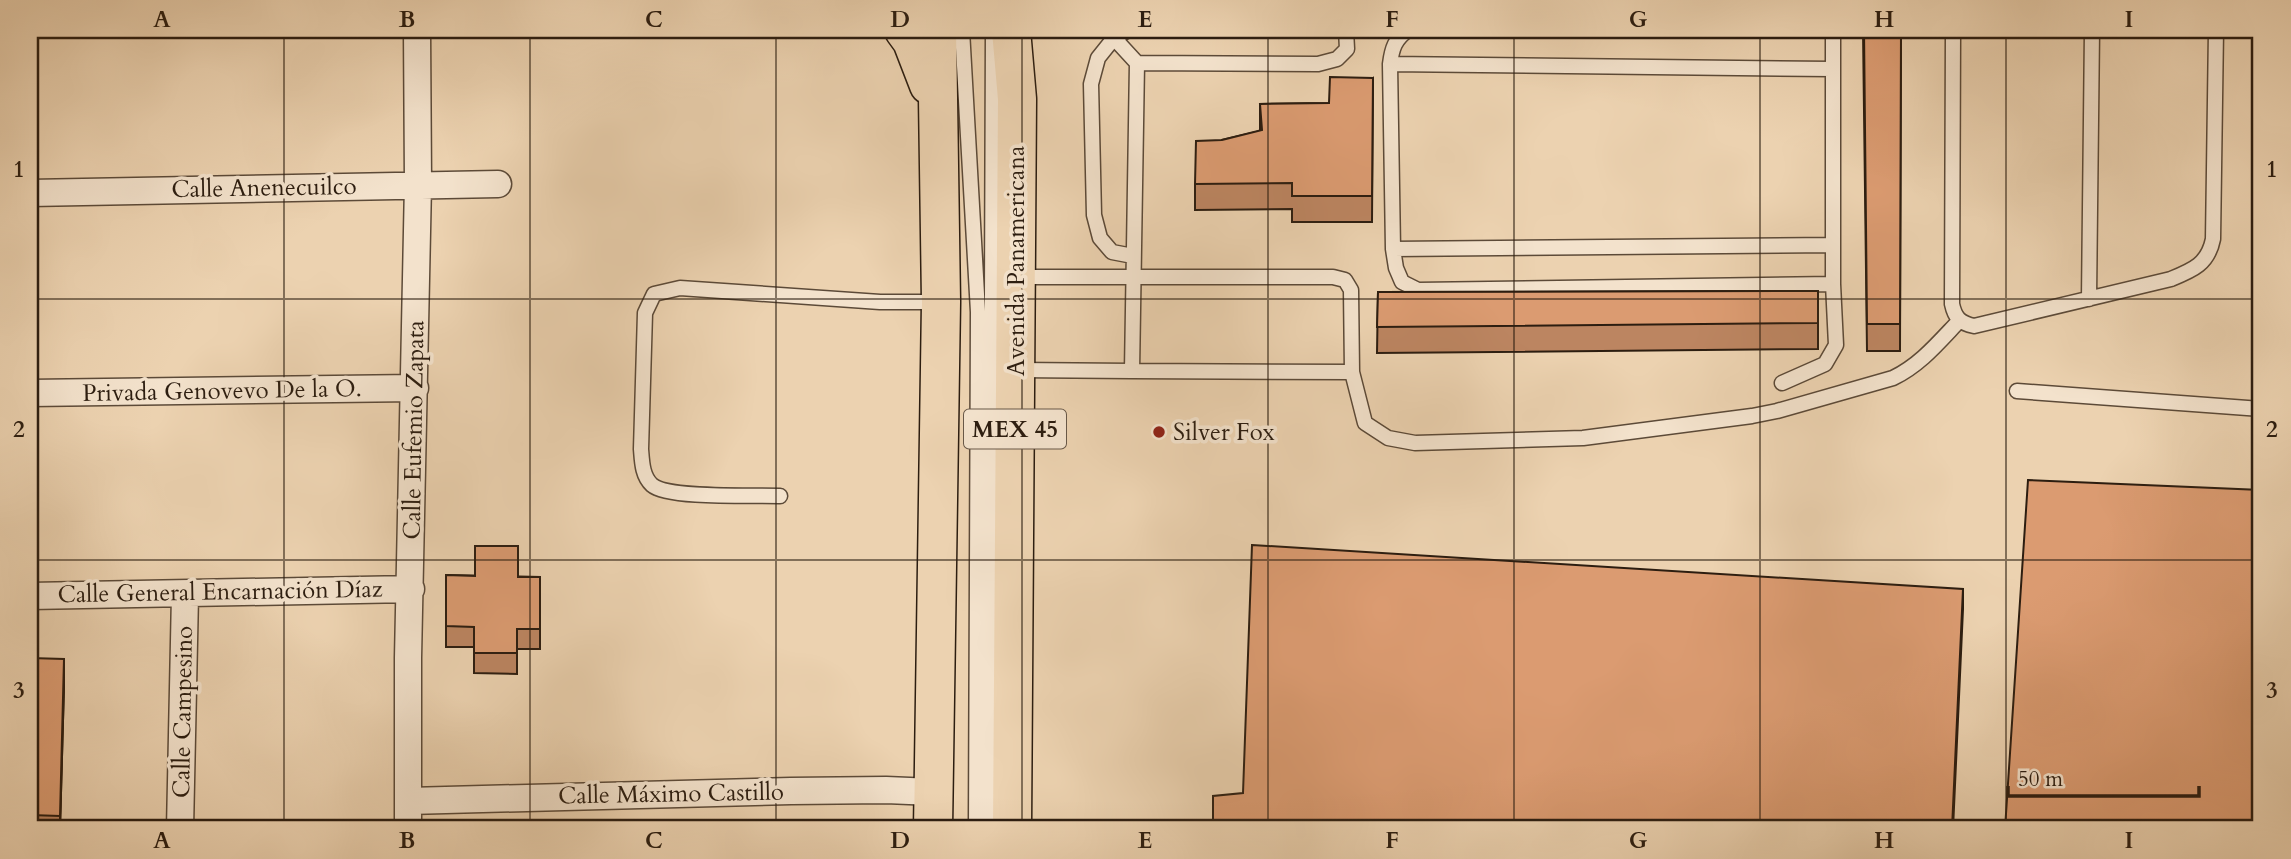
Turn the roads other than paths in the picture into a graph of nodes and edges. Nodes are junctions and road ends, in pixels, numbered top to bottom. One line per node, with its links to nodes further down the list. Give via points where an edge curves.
1 (417, 30): 21 (street, Calle Eufemio Zapata)
2 (904, 30): 20 (main road)
3 (937, 30): 20 (main road, MEX 45)
4 (962, 30): 49 (lane, via 978,312)
5 (993, 30): 50 (lane)
6 (1011, 30): 19 (main road, Avenida Panamericana / MEX 45)
7 (1038, 30): 19 (main road)
8 (1128, 30): 15 (lane)
9 (1346, 30): 16 (lane, via 1347,48 1337,59 1318,64)
10 (1408, 30): 17 (lane, via 1392,48)
11 (1833, 30): 18 (lane)
12 (1953, 30): 32 (lane, via 1952,304)
13 (2092, 30): 30 (lane)
14 (2216, 30): 30 (lane, via 2210,253 2197,267 2180,275)
15 (1114, 38): 16 (lane); 26 (lane, via 1098,58 1091,84 1094,215 1100,238 1112,252)
16 (1137, 63): 26 (lane)
17 (1390, 64): 18 (lane); 25 (lane)
18 (1832, 69): 24 (lane)
19 (1017, 99): 28 (main road, Avenida Panamericana / MEX 45)
20 (937, 108): 31 (main road, MEX 45)
21 (418, 184): 22 (street, Calle Anenecuilco); 23 (street, Calle Anenecuilco); 37 (street, Calle Eufemio Zapata)
22 (498, 184)
23 (30, 193)
24 (1833, 245): 25 (lane); 29 (lane)
25 (1393, 249): 29 (lane, via 1402,282 1418,290)
26 (1133, 256): 27 (lane)
27 (1132, 276): 28 (lane); 34 (lane); 35 (lane, via 1345,280 1351,290)
28 (1015, 277): 33 (main road, Avenida Panamericana / MEX 45)
29 (1833, 284): 36 (lane, via 1836,345 1825,365)
30 (2088, 299): 32 (lane, via 1983,325)
31 (941, 302): 41 (lane, via 680,288 654,294 645,313 641,449 650,483 661,491 680,494); 46 (main road, MEX 45)
32 (1959, 321): 35 (lane, via 1922,360 1893,379 1752,416 1583,438 1415,443 1388,438 1365,423)
33 (1016, 370): 34 (lane); 51 (main road, Avenida Panamericana / MEX 45)
34 (1132, 371): 35 (lane)
35 (1352, 372)
36 (1782, 383)
37 (415, 388): 39 (street, Privada Genovevo De la O.); 42 (street, Calle Eufemio Zapata)
38 (2017, 391): 40 (lane)
39 (30, 393)
40 (2261, 409)
41 (780, 496)
42 (411, 589): 43 (street, Calle General Encarnación Díaz); 45 (street, Calle Eufemio Zapata)
43 (186, 595): 44 (street, Calle General Encarnación Díaz); 47 (street, Calle Campesino)
44 (30, 596)
45 (409, 801): 46 (street, Calle Máximo Castillo, via 886,790); 48 (street, Calle Eufemio Zapata)
46 (933, 811)
47 (180, 829)
48 (408, 829)
49 (976, 829)
50 (990, 829)
51 (1012, 829)

